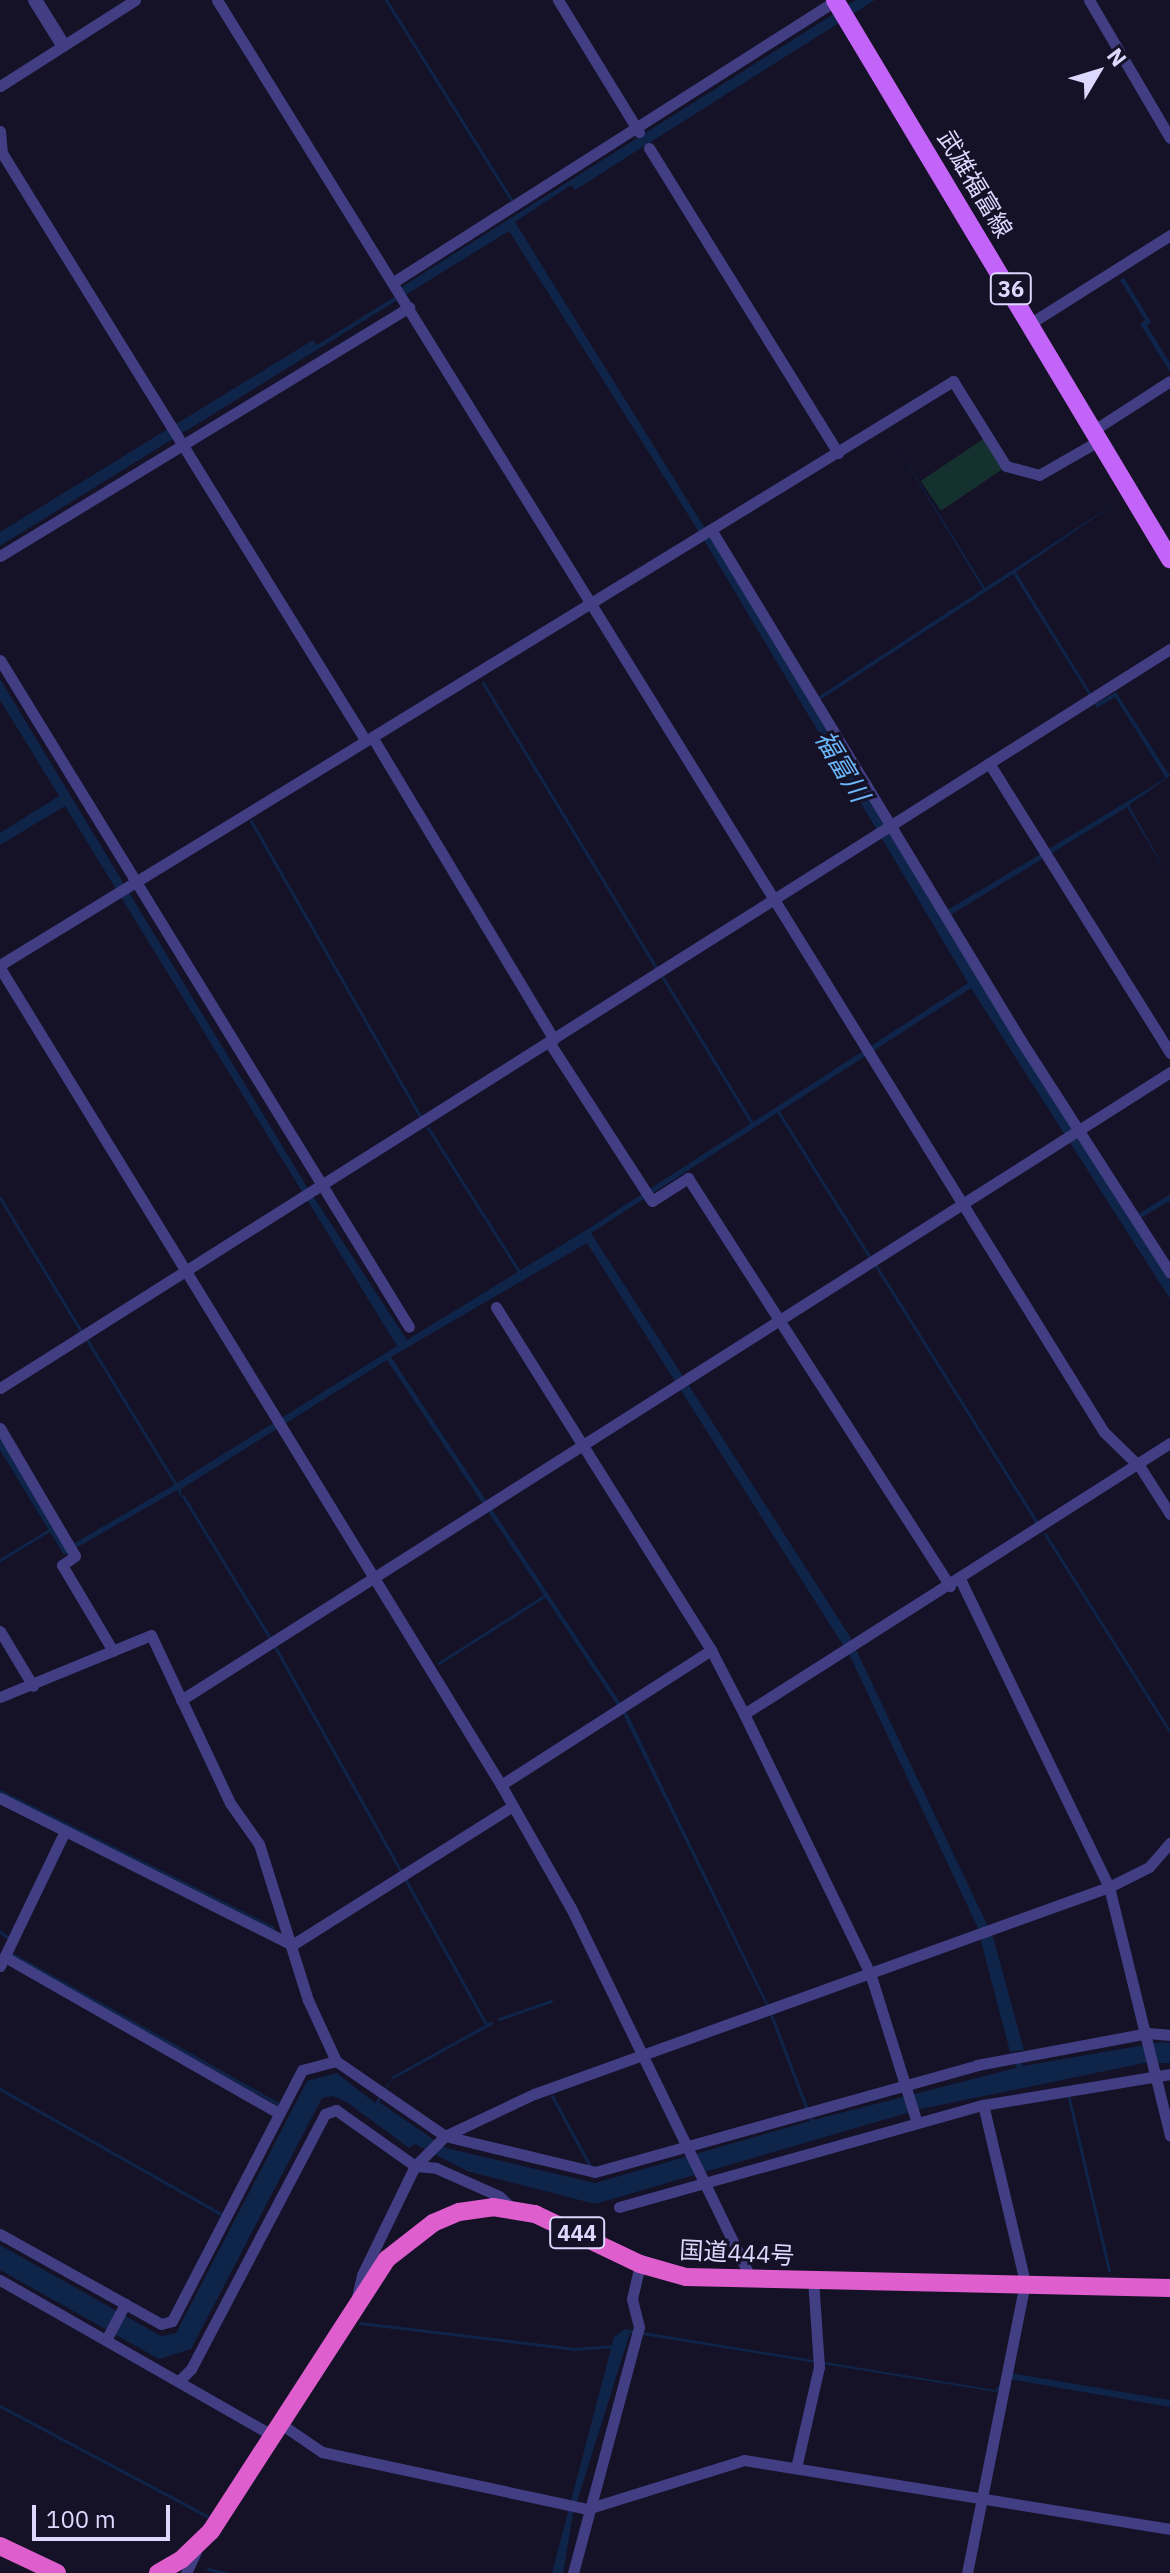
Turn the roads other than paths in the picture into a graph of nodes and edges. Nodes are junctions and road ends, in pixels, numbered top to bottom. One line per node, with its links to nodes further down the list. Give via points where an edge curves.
1 (35, 0): 7 (street)
2 (135, 0): 7 (street)
3 (217, 0): 14 (street)
4 (558, 0): 9 (street)
5 (1089, 0): 11 (street)
6 (839, 7): 9 (street); 15 (main road, 武雄福富線 / 36)
7 (63, 45): 8 (street)
8 (0, 86)
9 (638, 130): 14 (street)
10 (0, 131): 18 (street, via 2,153)
11 (1170, 138)
12 (649, 148): 19 (street)
13 (1170, 235): 15 (street)
14 (402, 294): 18 (street); 23 (street)
15 (1031, 323): 17 (main road, 武雄福富線 / 36)
16 (1170, 381): 17 (street)
17 (1097, 435): 19 (street, via 1039,475 1006,466 953,381); 21 (main road, 武雄福富線 / 36)
18 (177, 436): 22 (street); 26 (street)
19 (838, 453): 20 (street)
20 (712, 531): 23 (street); 28 (street)
21 (1169, 555)
22 (0, 556)
23 (593, 603): 26 (street); 30 (street)
24 (1170, 649): 27 (street)
25 (0, 660): 29 (street)
26 (369, 739): 29 (street); 32 (street)
27 (989, 763): 28 (street); 33 (street)
28 (889, 827): 30 (street); 35 (street)
29 (126, 887): 31 (street); 36 (street)
30 (773, 901): 32 (street); 37 (street)
31 (0, 966): 38 (street)
32 (552, 1040): 36 (street); 41 (street, via 652,1201 688,1178)
33 (1170, 1053)
34 (1170, 1072): 35 (street)
35 (1073, 1133): 37 (street); 39 (street)
36 (313, 1191): 38 (street); 42 (street)
37 (962, 1203): 41 (street); 47 (street, via 1104,1432)
38 (186, 1272): 43 (street); 49 (street)
39 (1170, 1273)
40 (496, 1307): 46 (street)
41 (782, 1319): 46 (street); 50 (street)
42 (409, 1327)
43 (0, 1388)
44 (0, 1428): 53 (street, via 71,1549 62,1565)
45 (1170, 1443): 47 (street)
46 (582, 1446): 49 (street); 52 (street)
47 (1140, 1467): 48 (street); 50 (street)
48 (1170, 1514)
49 (377, 1576): 56 (street); 58 (street)
50 (955, 1583): 57 (street); 63 (street)
51 (0, 1631): 54 (street)
52 (711, 1650): 57 (street); 58 (street)
53 (113, 1651): 54 (street); 56 (street, via 151,1635)
54 (33, 1686): 55 (street)
55 (0, 1697)
56 (181, 1700): 64 (street, via 230,1803 259,1844)
57 (744, 1714): 66 (street)
58 (501, 1785): 60 (street)
59 (0, 1798): 61 (street)
60 (513, 1806): 64 (street); 69 (street, via 571,1908)
61 (65, 1831): 64 (street); 65 (street)
62 (1170, 1843): 63 (street, via 1149,1867)
63 (1109, 1887): 66 (street); 68 (street)
64 (292, 1945): 70 (street, via 308,2000)
65 (4, 1952): 75 (street)
66 (870, 1973): 69 (street); 73 (street)
67 (1170, 2035): 68 (street)
68 (1149, 2038): 71 (street); 73 (street, via 977,2065)
69 (643, 2056): 77 (street, via 534,2094); 79 (street)
70 (336, 2061): 75 (street, via 302,2070); 77 (street)
71 (1155, 2068): 72 (street); 74 (street); 78 (street)
72 (1170, 2074)
73 (906, 2089): 76 (street); 79 (street)
74 (983, 2105): 76 (street); 89 (street)
75 (281, 2108): 91 (street, via 172,2321 161,2324)
76 (915, 2118): 81 (street)
77 (445, 2136): 79 (street, via 595,2172); 80 (street)
78 (1170, 2136)
79 (689, 2149): 81 (street)
80 (418, 2162): 83 (street, via 499,2196); 92 (street, via 362,2275); 94 (street, via 350,2114 325,2114 191,2369)
81 (703, 2180): 82 (street); 86 (street)
82 (619, 2207)
83 (512, 2208): 85 (highway, 国道444号 / 444, via 556,2222); 92 (highway, 国道444号 / 444, via 459,2212 433,2223 387,2259)
84 (0, 2234): 91 (street)
85 (640, 2264): 86 (highway, 国道444号 / 444, via 686,2277); 98 (street, via 632,2299 637,2332)
86 (751, 2279): 88 (highway, 国道444号 / 444)
87 (0, 2280): 93 (street)
88 (813, 2280): 89 (highway, 国道444号 / 444); 96 (street, via 819,2362)
89 (1025, 2282): 90 (highway, 国道444号 / 444); 97 (street)
90 (1170, 2288)
91 (125, 2304): 93 (street)
92 (355, 2305): 95 (highway, 国道444号 / 444)
93 (106, 2340): 94 (street)
94 (179, 2381): 95 (street)
95 (278, 2430): 98 (street, via 322,2452); 100 (highway, 国道444号 / 444)
96 (796, 2468): 97 (street); 98 (street, via 744,2460)
97 (980, 2498): 99 (street); 106 (street)
98 (577, 2507): 105 (street)
99 (1170, 2529)
100 (199, 2544): 103 (highway, 国道444号 / 444); 104 (street)
101 (0, 2546): 102 (highway)
102 (57, 2573)
103 (158, 2573)
104 (186, 2573)
105 (573, 2573)
106 (967, 2573)

